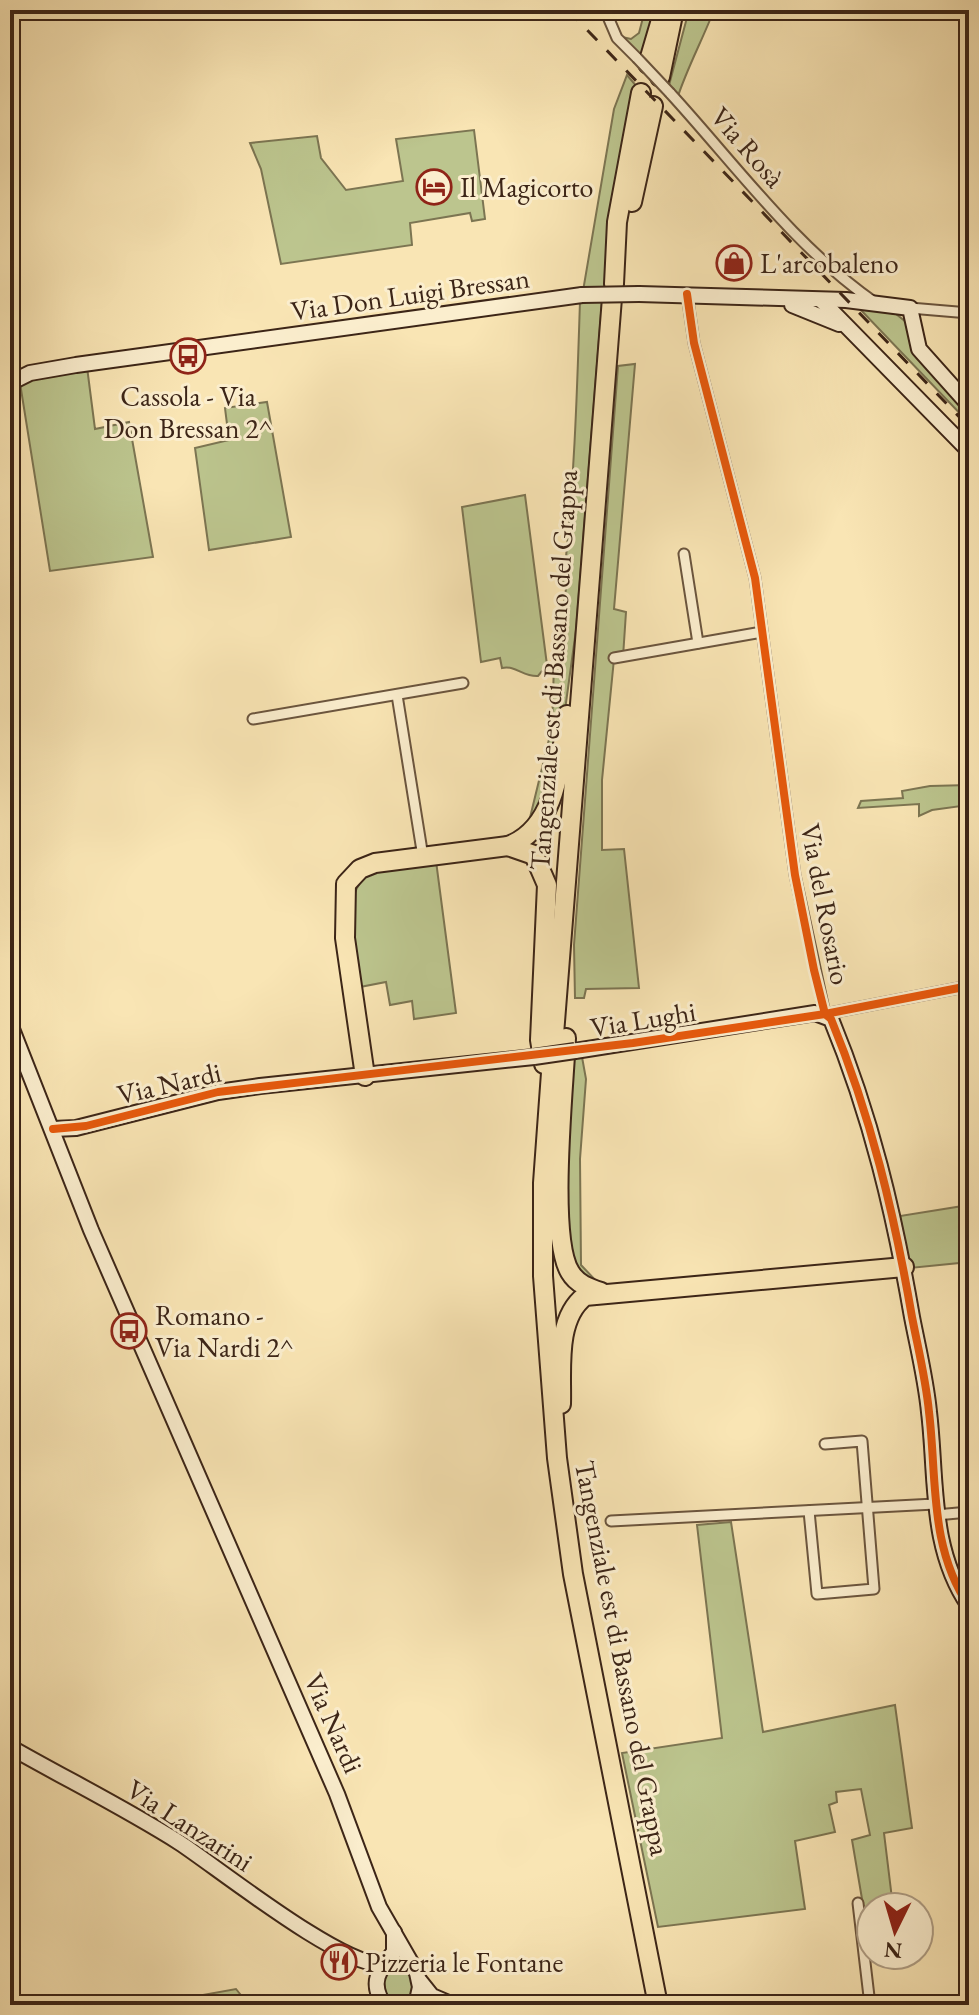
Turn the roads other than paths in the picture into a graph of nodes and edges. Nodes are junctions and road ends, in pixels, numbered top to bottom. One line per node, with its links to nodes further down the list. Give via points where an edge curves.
1 (605, 10): 7 (street, Via Rosà, via 617,38)
2 (658, 10): 7 (highway)
3 (664, 10): 7 (highway, Tangenziale est di Bassano del Grappa)
4 (674, 10): 6 (highway, Tangenziale est di Bassano del Grappa)
5 (680, 10): 6 (highway)
6 (669, 37): 7 (highway, Tangenziale est di Bassano del Grappa)
7 (651, 84): 9 (street, Via Rosà, via 837,275); 18 (highway, Tangenziale est di Bassano del Grappa, via 617,222)
8 (687, 294): 10 (main road, Via Don Luigi Bressan); 13 (main road, Via Don Luigi Bressan, bridge, via 582,295 76,365 30,373); 17 (street, Via del Rosario, via 694,343 755,578)
9 (874, 302): 10 (main road, Via Don Luigi Bressan); 11 (main road, Via Don Luigi Bressan)
10 (819, 304): 15 (main road)
11 (910, 308): 12 (street); 14 (main road, via 919,349)
12 (969, 313)
13 (10, 383)
14 (969, 405)
15 (969, 451)
16 (684, 554): 19 (street)
17 (762, 632): 19 (street); 28 (street, Via del Rosario, via 795,875)
18 (584, 634): 24 (highway, via 572,667 550,802 535,831); 26 (highway, Tangenziale est di Bassano del Grappa)
19 (698, 643): 20 (street)
20 (614, 658)
21 (463, 683): 22 (street)
22 (397, 695): 23 (street); 25 (street)
23 (253, 719)
24 (508, 846): 25 (highway); 33 (highway, via 534,855 547,885 540,1040)
25 (423, 857): 31 (highway, via 375,863 346,884 345,938)
26 (561, 937): 30 (highway, Tangenziale est di Bassano del Grappa); 36 (highway, via 567,999 559,1194 564,1253 579,1282)
27 (969, 986): 28 (street, Via Lughi)
28 (825, 1014): 30 (main road, Via Lughi, bridge); 35 (main road, Via del Rosario, via 860,1090 888,1186)
29 (10, 1024): 34 (main road, Via Nardi)
30 (546, 1054): 31 (main road, Via Lughi); 33 (highway, Tangenziale est di Bassano del Grappa)
31 (365, 1076): 32 (main road, Via Lughi)
32 (320, 1080): 34 (main road, Via Nardi, via 218,1092)
33 (549, 1092): 38 (highway, Tangenziale est di Bassano del Grappa, via 543,1276)
34 (54, 1136): 46 (main road, Via Nardi, via 337,1794 368,1882)
35 (904, 1267): 36 (highway); 40 (main road, Via del Rosario, via 929,1412)
36 (601, 1292): 38 (highway, via 575,1303 565,1331)
37 (825, 1444): 39 (street, via 862,1441)
38 (557, 1458): 47 (highway, Tangenziale est di Bassano del Grappa, via 573,1574)
39 (867, 1508): 40 (street); 41 (street); 41 (street, via 874,1589 817,1594)
40 (936, 1510): 42 (street); 44 (main road, Via del Rosario, via 955,1583)
41 (809, 1511): 43 (street)
42 (969, 1512)
43 (611, 1521)
44 (969, 1606)
45 (10, 1747): 48 (main road, Via Lanzarini, via 180,1844 262,1903)
46 (393, 1928): 49 (main road, via 397,1940); 50 (main road, Via Nardi)
47 (646, 1931): 57 (highway, Tangenziale est di Bassano del Grappa); 58 (highway, Tangenziale est di Bassano del Grappa)
48 (341, 1950): 49 (main road, Via Lanzarini, via 365,1962); 53 (main road, Via Lanzarini)
49 (384, 1962): 50 (main road, via 402,1959); 53 (main road)
50 (411, 1964): 52 (main road, Via Nardi)
51 (866, 1971): 59 (street)
52 (420, 1980): 54 (main road, via 432,1996); 56 (main road)
53 (376, 1986): 55 (main road)
54 (450, 2004): 56 (main road)
55 (384, 2005)
56 (417, 2005)
57 (658, 2005)
58 (668, 2005)
59 (870, 2005)

